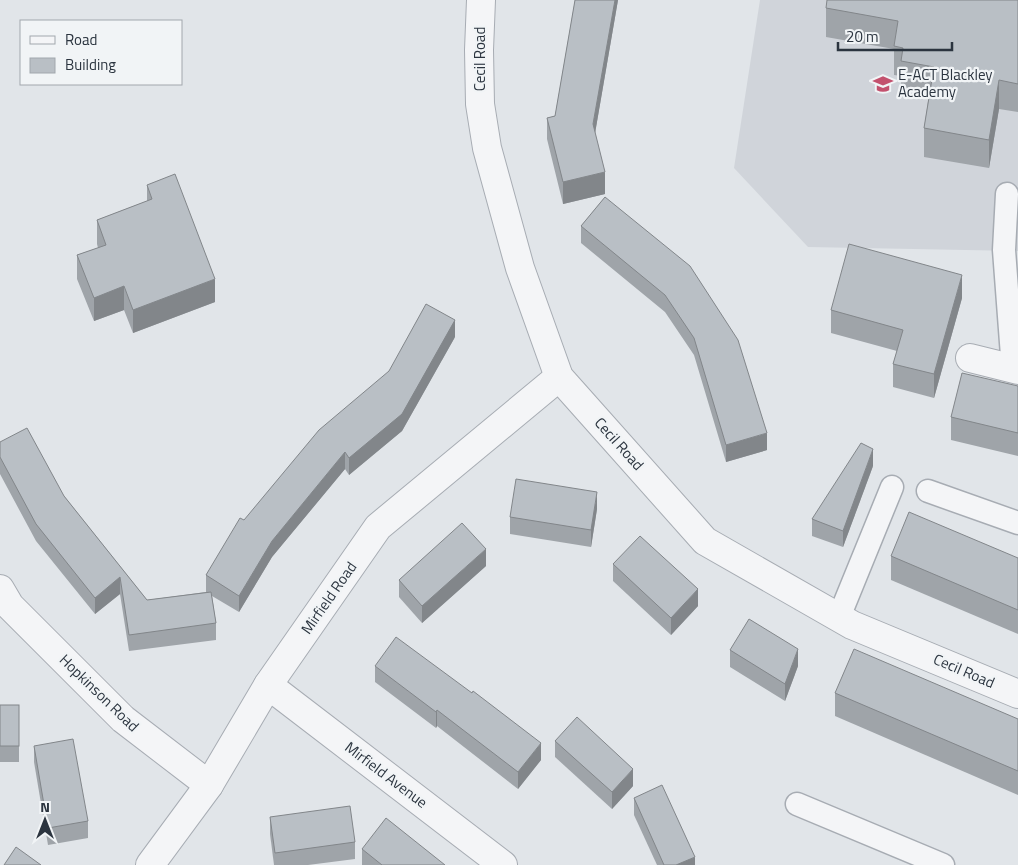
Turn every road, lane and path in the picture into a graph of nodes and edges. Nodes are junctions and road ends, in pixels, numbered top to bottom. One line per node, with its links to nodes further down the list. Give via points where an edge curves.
1 (477, 1): 5 (street, Cecil Road, via 480,104 487,148 520,268)
2 (1007, 194): 4 (lane, via 1004,250)
3 (970, 358): 4 (street)
4 (1016, 370)
5 (559, 377): 10 (street, Cecil Road, via 705,541); 11 (street, Mirfield Road, via 378,527)
6 (892, 488): 10 (lane)
7 (928, 491): 8 (lane)
8 (1018, 523)
9 (0, 589): 13 (street, Hopkinson Road, via 10,606 122,719)
10 (839, 617): 12 (street, Cecil Road)
11 (268, 685): 13 (street, Mirfield Road); 16 (street, Mirfield Avenue)
12 (1018, 694)
13 (209, 785): 15 (street, Mirfield Road)
14 (797, 804): 17 (lane)
15 (150, 865)
16 (503, 865)
17 (943, 865)

